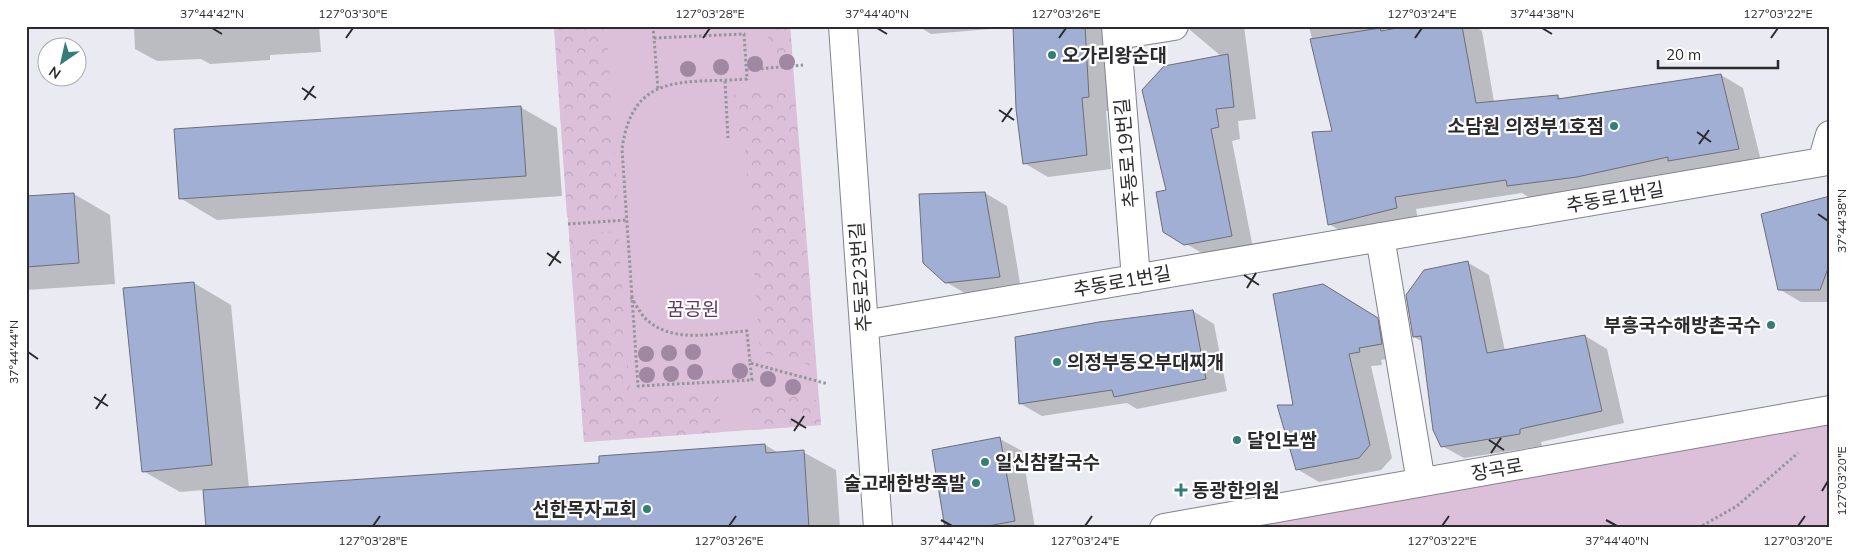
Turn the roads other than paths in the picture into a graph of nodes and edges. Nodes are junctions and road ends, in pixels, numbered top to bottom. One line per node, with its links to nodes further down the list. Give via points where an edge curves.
1 (843, 26): 7 (street, 추동로23번길)
2 (1174, 26): 3 (street)
3 (1116, 30): 6 (street, 추동로19번길)
4 (1830, 135): 5 (street, 추동로1번길, via 1822,162)
5 (1380, 237): 6 (street, 추동로1번길); 9 (street)
6 (1136, 279): 7 (street, 추동로1번길)
7 (864, 325): 10 (street, 추동로23번길)
8 (1830, 410): 9 (street, 장곡로)
9 (1421, 482): 11 (street, 장곡로)
10 (878, 528)
11 (1164, 528)

